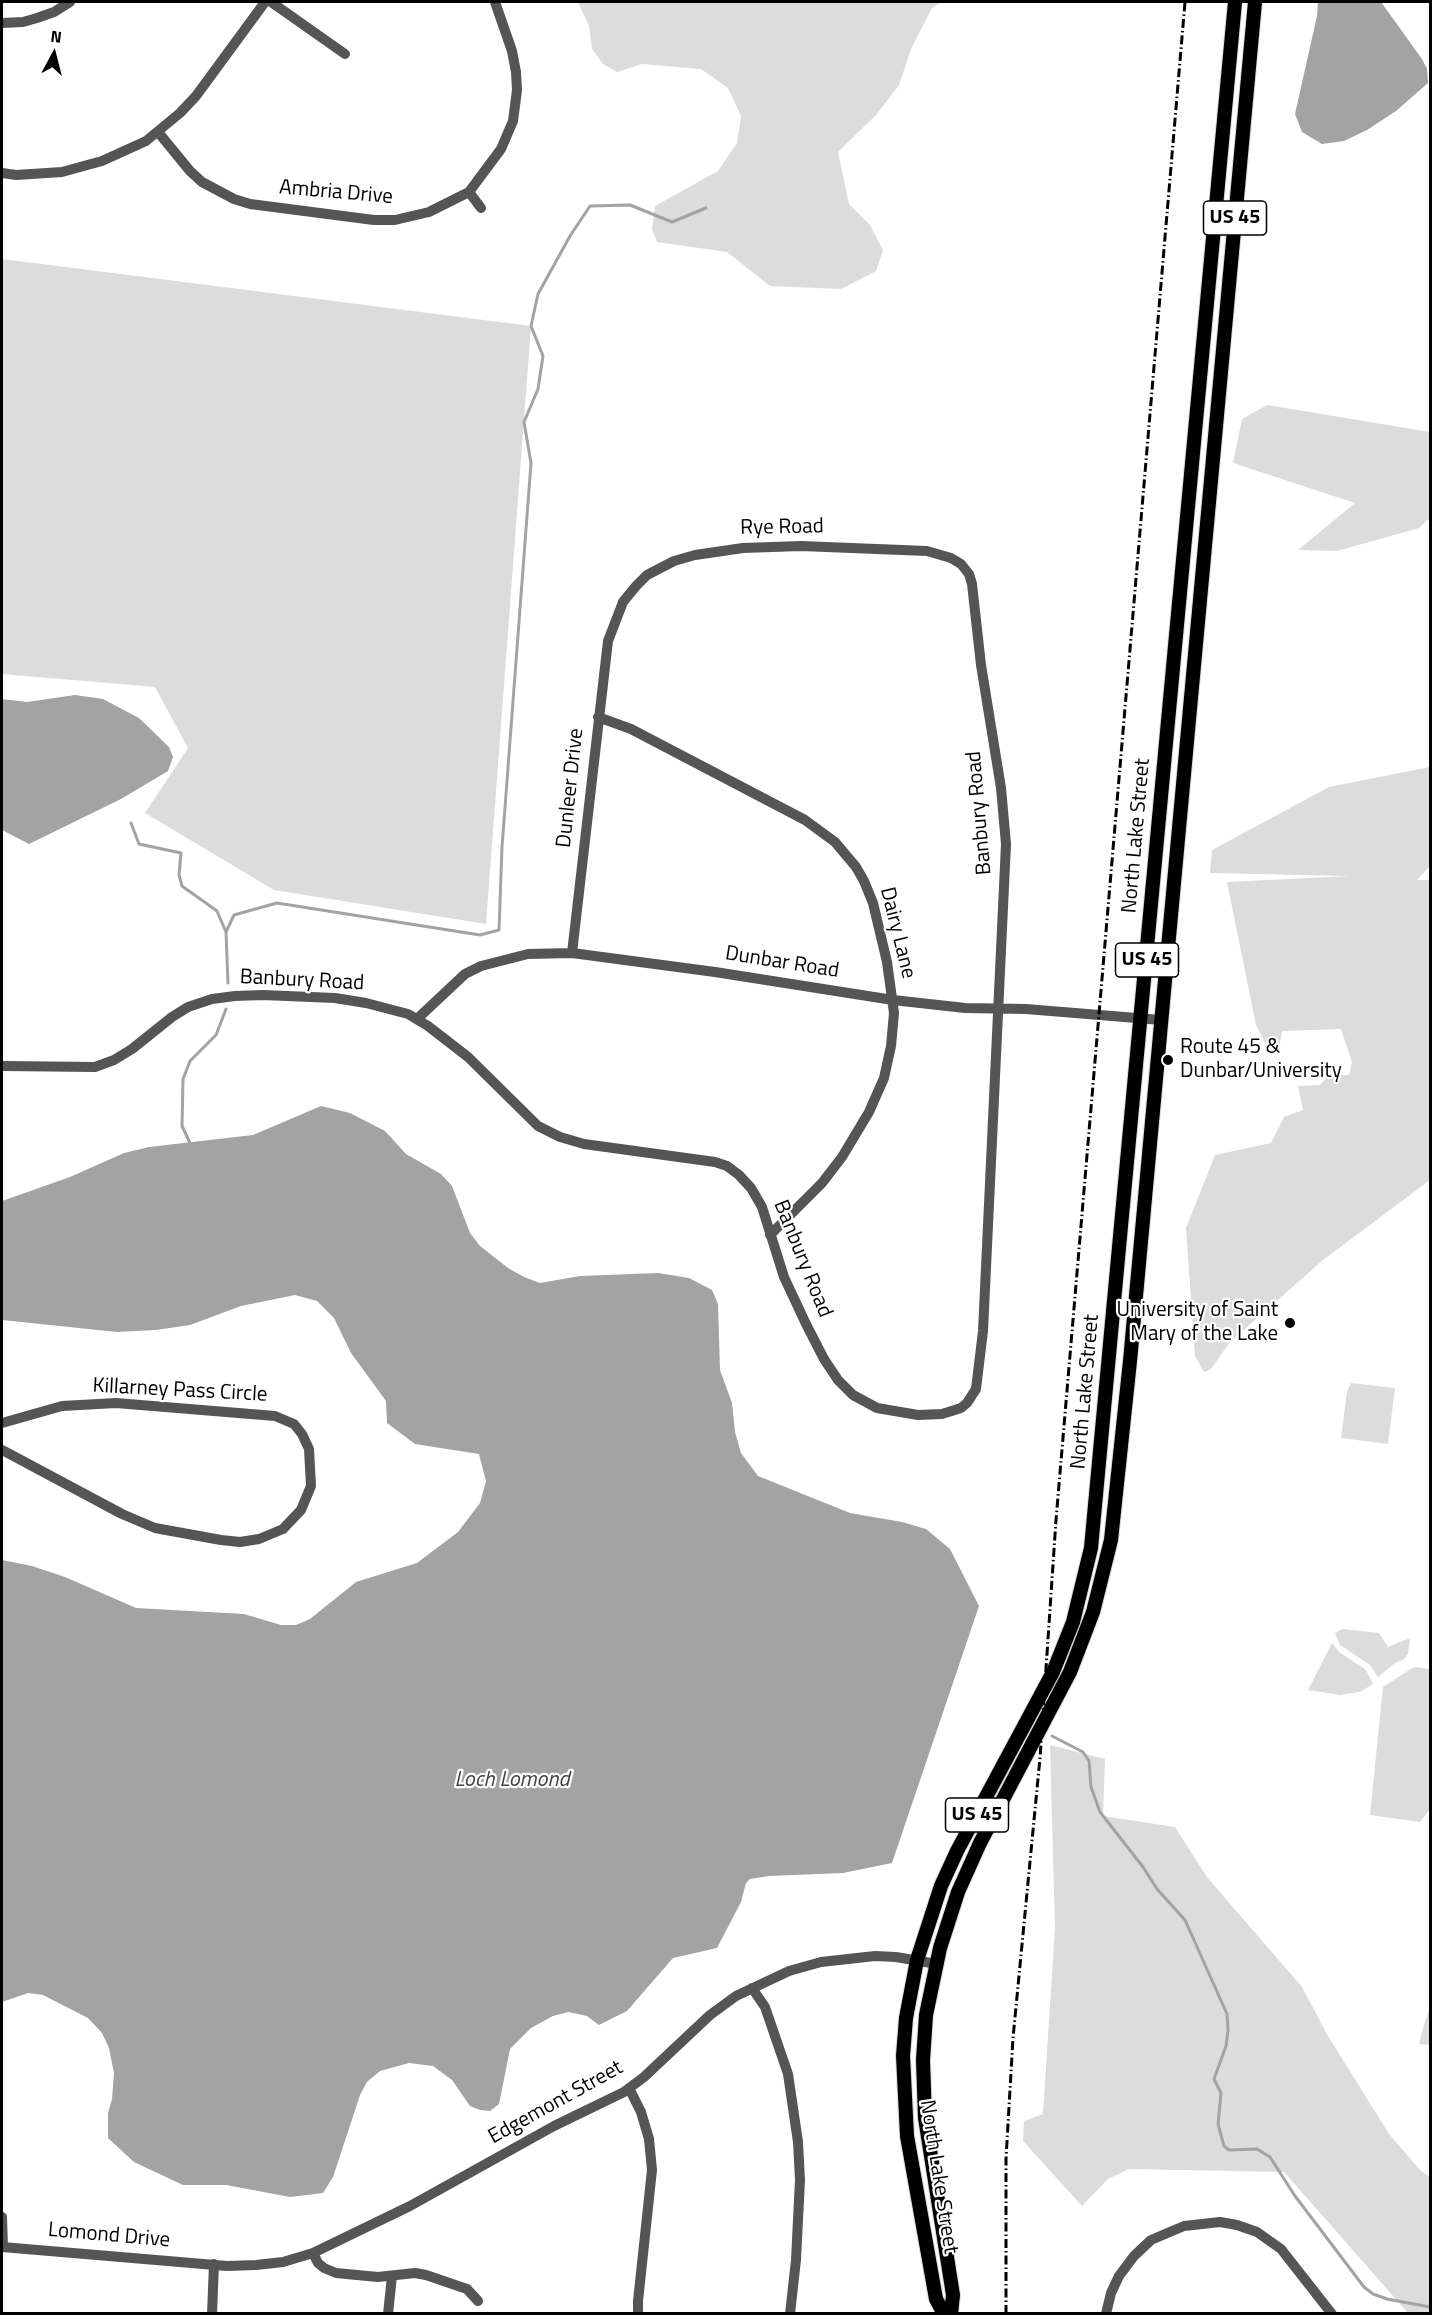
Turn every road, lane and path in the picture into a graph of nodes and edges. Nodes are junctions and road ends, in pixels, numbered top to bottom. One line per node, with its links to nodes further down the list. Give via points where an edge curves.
1 (70, 2): 7 (street, via 37,18)
2 (265, 2): 9 (street, via 196,96)
3 (272, 2): 8 (street)
4 (495, 2): 11 (street, Ambria Drive, via 512,51 517,90 513,121 484,174)
5 (1235, 2): 19 (main road, North Lake Street / US 45)
6 (1255, 2): 21 (main road, North Lake Street / US 45)
7 (2, 23)
8 (345, 54)
9 (158, 132): 10 (street, via 128,150 82,168 43,174); 11 (street, Ambria Drive, via 202,182 250,204 395,220 429,212)
10 (2, 173)
11 (469, 192): 12 (street)
12 (481, 208)
13 (972, 584): 14 (street, Rye Road, via 961,564 927,551 801,546 716,551 674,561 647,575 623,602); 18 (street, Banbury Road, via 1006,844)
14 (612, 629): 15 (street, Dunleer Drive)
15 (598, 717): 16 (street, Dunleer Drive); 17 (street, Dairy Lane, via 631,729 777,804 835,842 856,867 873,903)
16 (572, 953): 17 (street, Dunbar Road); 20 (street, Dunbar Road, via 528,954 481,966 465,974)
17 (893, 1000): 18 (street, Dunbar Road); 23 (street, Dairy Lane, via 891,1046 884,1078 869,1112 822,1183)
18 (997, 1008): 19 (street, Dunbar Road); 23 (street, Banbury Road, via 983,1331 976,1389 969,1401 942,1414 918,1415 877,1408 853,1395 829,1366 806,1324)
19 (1142, 1018): 21 (street, Dunbar Road); 26 (main road, North Lake Street / US 45, via 1096,1514 1086,1575 1053,1672 957,1851)
20 (417, 1019): 22 (street, Banbury Road, via 388,1008 335,998 235,996 188,1008 132,1049 95,1066); 23 (street, Banbury Road, via 468,1057 538,1126 560,1137 727,1166 751,1188 762,1207)
21 (1161, 1020): 27 (main road, North Lake Street / US 45, via 1117,1499 1107,1561 1070,1672 972,1860 951,1912)
22 (2, 1066)
23 (770, 1235)
24 (2, 1423): 25 (street, Killarney Pass Circle, via 62,1407 116,1403 275,1416 294,1424 302,1434 309,1449 311,1486 302,1510 283,1529 259,1539 221,1540 155,1527 129,1517)
25 (2, 1450)
26 (916, 1960): 27 (street, Edgemont Street); 28 (street, Edgemont Street, via 875,1956 821,1962); 40 (main road, North Lake Street / US 45, via 904,2040 907,2136 936,2299)
27 (937, 1964): 41 (main road, North Lake Street / US 45, via 925,2026 924,2099 952,2295)
28 (752, 1988): 29 (street, Edgemont Street, via 710,2015); 39 (street, via 765,2007 788,2074 798,2142 800,2180)
29 (629, 2088): 32 (street, Edgemont Street, via 410,2206); 38 (street, via 649,2139 652,2170)
30 (2, 2217): 31 (street)
31 (2, 2247): 33 (street, Lomond Drive)
32 (313, 2253): 33 (street, Edgemont Street, via 256,2265); 34 (street, via 318,2263 336,2273)
33 (214, 2264): 36 (street)
34 (392, 2276): 35 (street, via 426,2275 467,2289); 37 (street)
35 (478, 2301)
36 (212, 2313)
37 (388, 2313)
38 (638, 2313)
39 (790, 2313)
40 (945, 2313)
41 (951, 2313)
42 (1106, 2313): 43 (street, via 1119,2276 1151,2240 1202,2223 1237,2225 1257,2232 1281,2249)
43 (1332, 2313)

